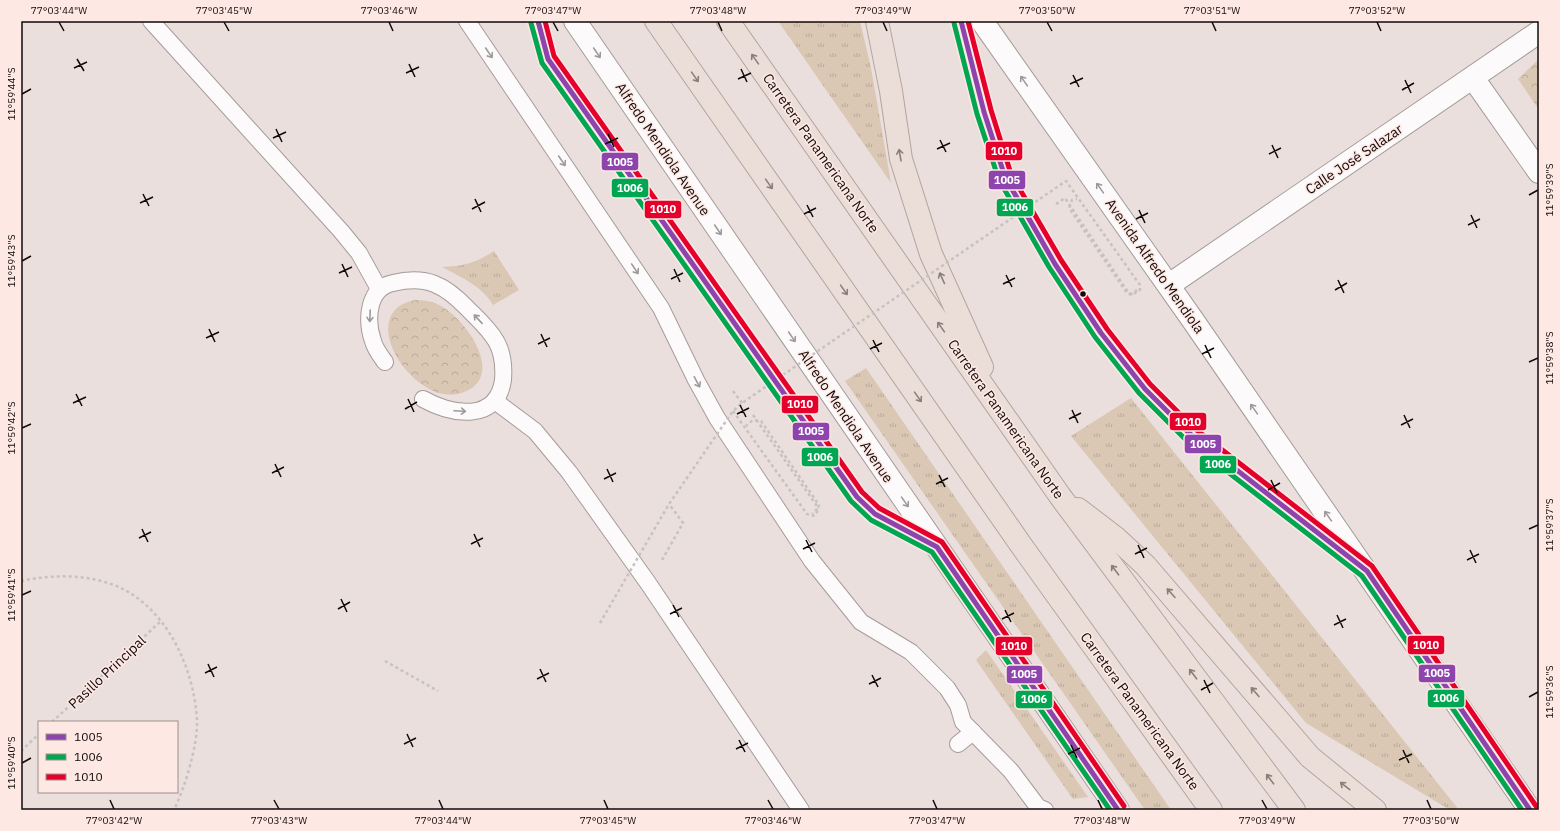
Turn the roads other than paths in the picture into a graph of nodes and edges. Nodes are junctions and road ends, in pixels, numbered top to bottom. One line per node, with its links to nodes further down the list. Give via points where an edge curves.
1 (152, 21): 16 (lane, via 346,236 359,253)
2 (467, 21): 24 (lane, one-way to 24, via 661,308 717,418 812,561 861,622 911,652 943,683 958,705 963,722)
3 (538, 21): 22 (lane, via 548,59 857,497 875,514)
4 (575, 21): 22 (main road, Alfredo Mendiola Avenue, one-way to 22)
5 (647, 21): 12 (highway)
6 (656, 21): 12 (highway, Carretera Panamericana Norte)
7 (728, 21): 20 (highway, Carretera Panamericana Norte, one-way to 7)
8 (877, 21): 20 (highway, one-way to 8, via 931,254 901,159)
9 (961, 21): 23 (lane, via 984,112 1006,177 1055,264 1101,333 1145,388 1189,433)
10 (982, 21): 15 (main road, Avenida Alfredo Mendiola, one-way to 10)
11 (1539, 32): 13 (main road, Calle José Salazar)
12 (673, 45): 29 (highway, Carretera Panamericana Norte, one-way to 29, via 1021,545)
13 (1473, 78): 14 (main road); 15 (main road, Calle José Salazar)
14 (1539, 172)
15 (1169, 285): 23 (main road, Avenida Alfredo Mendiola, one-way to 15)
16 (379, 289): 17 (lane, one-way to 17, via 370,306 370,331 373,342); 19 (lane, one-way to 16, via 504,370 496,342 479,319 456,296 436,284 415,280 386,284)
17 (385, 362)
18 (423, 399): 19 (lane, one-way to 19, via 446,409 471,412 484,409)
19 (495, 401): 26 (lane, via 535,432 550,448 648,583)
20 (1003, 415): 21 (highway, Carretera Panamericana Norte)
21 (1060, 496): 30 (highway, Carretera Panamericana Norte, one-way to 21); 31 (highway, one-way to 21, via 1310,757 1145,565 1116,538)
22 (937, 547): 28 (main road, Alfredo Mendiola Avenue)
23 (1367, 571): 32 (main road)
24 (973, 732): 25 (lane); 27 (lane, via 1012,771 1038,807)
25 (958, 744)
26 (801, 810)
27 (1045, 810)
28 (1118, 810)
29 (1212, 810)
30 (1294, 810)
31 (1375, 810)
32 (1530, 810)

